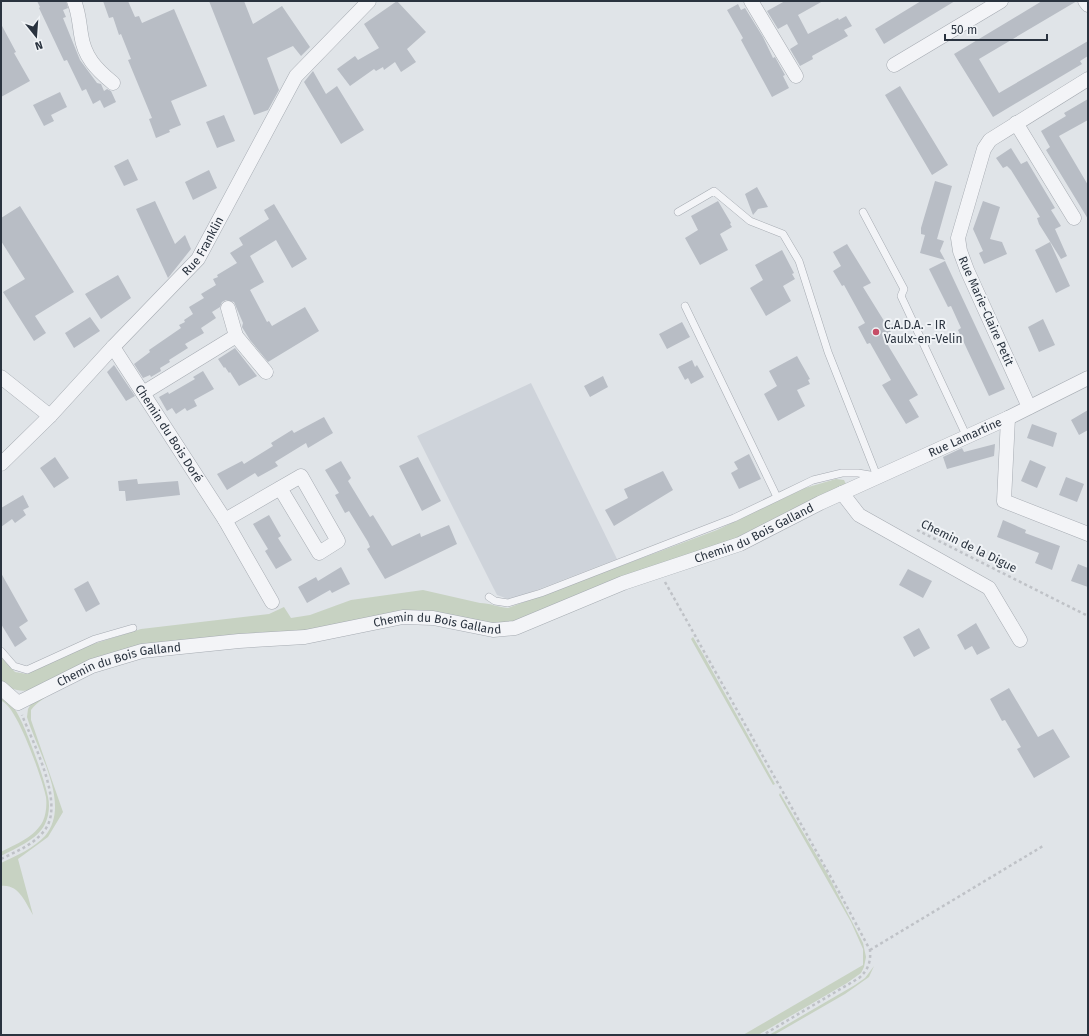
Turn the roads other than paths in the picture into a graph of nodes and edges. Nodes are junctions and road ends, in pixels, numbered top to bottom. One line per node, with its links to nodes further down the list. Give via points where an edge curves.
1 (74, 1): 10 (street, via 87,54 95,69)
2 (369, 1): 18 (street, Rue Franklin, via 296,76 198,259)
3 (752, 1): 8 (street)
4 (1001, 1): 7 (street)
5 (1085, 1): 6 (street)
6 (1088, 6)
7 (894, 65)
8 (796, 76)
9 (1088, 79): 11 (street, Rue Marie-Claire Petit)
10 (113, 83)
11 (1016, 123): 14 (street); 23 (street, Rue Marie-Claire Petit, via 990,140 984,149 958,238 966,270)
12 (678, 212): 28 (lane, via 714,191 750,221 783,234 799,261 828,352)
13 (863, 212): 26 (lane, via 904,289 901,296)
14 (1074, 218)
15 (685, 306): 31 (lane)
16 (228, 308): 17 (street)
17 (236, 336): 19 (street); 22 (street)
18 (113, 347): 22 (street, Chemin du Bois Doré); 24 (street, Rue Franklin)
19 (266, 372)
20 (1, 377): 24 (street)
21 (1088, 378): 23 (street, Rue Lamartine)
22 (143, 393): 32 (street, Chemin du Bois Doré)
23 (1029, 407): 25 (street, Rue Lamartine)
24 (50, 416): 27 (street, Rue Franklin)
25 (1008, 418): 26 (street, Rue Lamartine); 33 (street, via 1004,501)
26 (966, 435): 28 (street, Rue Lamartine)
27 (1, 464)
28 (877, 476): 30 (street, Rue Lamartine); 31 (lane, via 858,473 828,476 813,480)
29 (280, 488): 29 (street, via 301,476 338,541 319,554); 32 (street)
30 (842, 493): 37 (street, via 859,515 989,588); 39 (street, Chemin du Bois Galland, via 733,547 623,583 522,626 508,629 478,628 433,618 403,617 305,637 231,641 142,651 92,666 18,703)
31 (777, 497): 34 (lane, via 712,528 530,596 508,603 495,601)
32 (225, 520): 35 (street, Chemin du Bois Doré)
33 (1088, 534)
34 (489, 597)
35 (272, 602)
36 (133, 628): 38 (lane, via 95,639 27,670 14,666)
37 (1020, 640)
38 (1, 651)
39 (1, 688)

